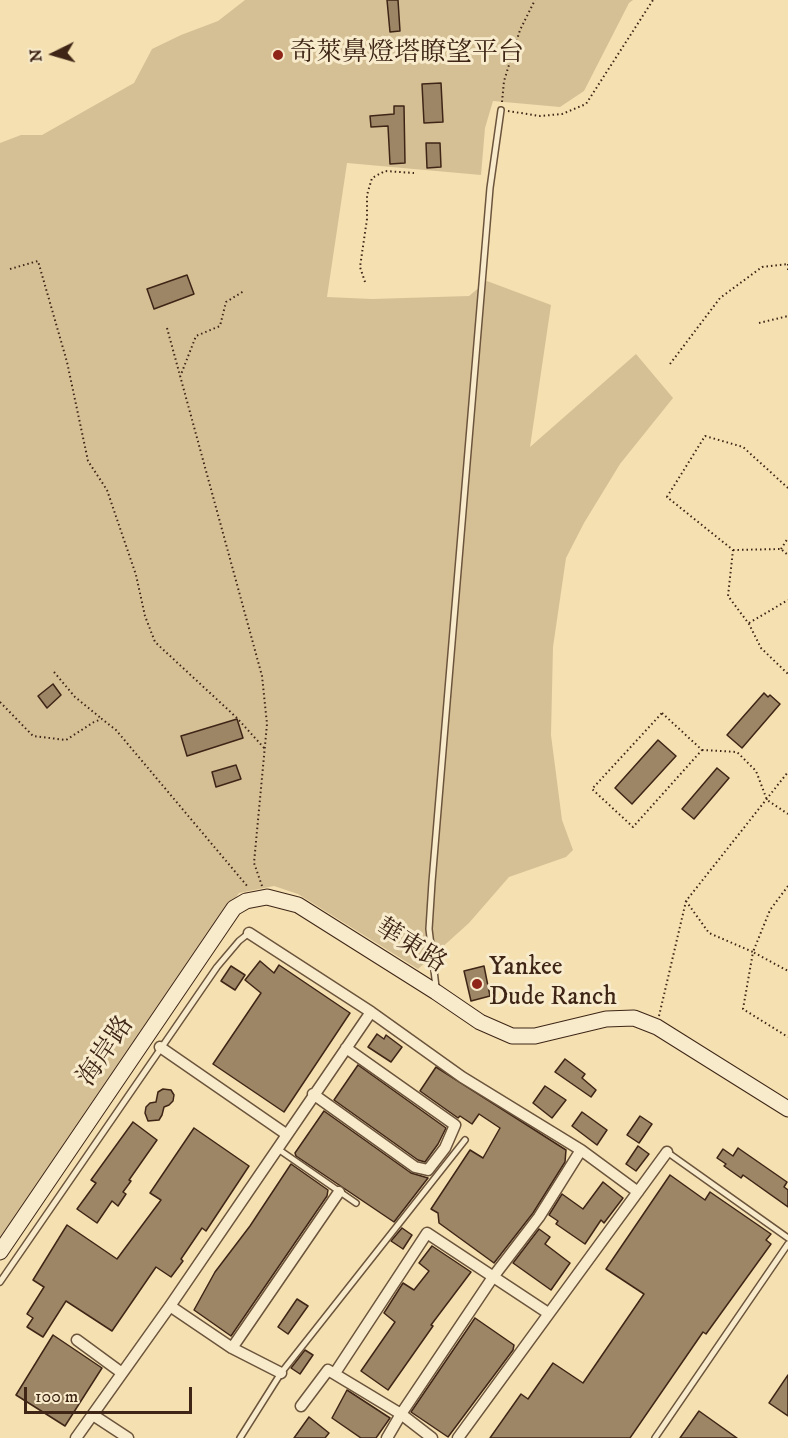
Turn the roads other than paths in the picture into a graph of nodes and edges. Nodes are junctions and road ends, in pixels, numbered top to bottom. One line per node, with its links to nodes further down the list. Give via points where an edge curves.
1 (501, 110): 4 (lane, via 490,188 432,882 429,929)
2 (267, 897): 4 (main road, 華東路, via 298,905); 20 (main road, 海岸路, via 234,908)
3 (249, 933): 5 (street); 6 (lane, via 217,967)
4 (436, 992): 9 (main road, 華東路, via 480,1022 512,1036 535,1036 606,1019 634,1018 657,1027)
5 (371, 1012): 7 (street); 13 (street, via 462,1077)
6 (160, 1047): 10 (street); 22 (lane)
7 (346, 1048): 8 (street); 8 (street, via 455,1125 445,1148 428,1170 415,1167)
8 (313, 1094): 10 (street)
9 (788, 1109)
10 (286, 1134): 12 (street)
11 (465, 1140): 28 (lane)
12 (278, 1149): 15 (lane); 23 (street)
13 (581, 1150): 16 (street); 21 (street, via 539,1217)
14 (667, 1152): 16 (street); 18 (lane)
15 (339, 1192): 17 (lane); 26 (street)
16 (638, 1192): 24 (street)
17 (356, 1203)
18 (788, 1238)
19 (788, 1244): 39 (lane)
20 (0, 1252)
21 (493, 1277): 24 (street); 29 (street, via 428,1233); 31 (street)
22 (0, 1282)
23 (170, 1306): 26 (street); 27 (street)
24 (548, 1313): 38 (street)
25 (78, 1341): 27 (street)
26 (232, 1348): 28 (street)
27 (122, 1373): 32 (street)
28 (281, 1373): 35 (lane)
29 (335, 1373): 30 (street, via 328,1370); 31 (street)
30 (301, 1406)
31 (401, 1414): 36 (street); 37 (street)
32 (93, 1415): 33 (street); 34 (street)
33 (76, 1438)
34 (128, 1438)
35 (240, 1438)
36 (387, 1438)
37 (432, 1438)
38 (458, 1438)
39 (655, 1438)

